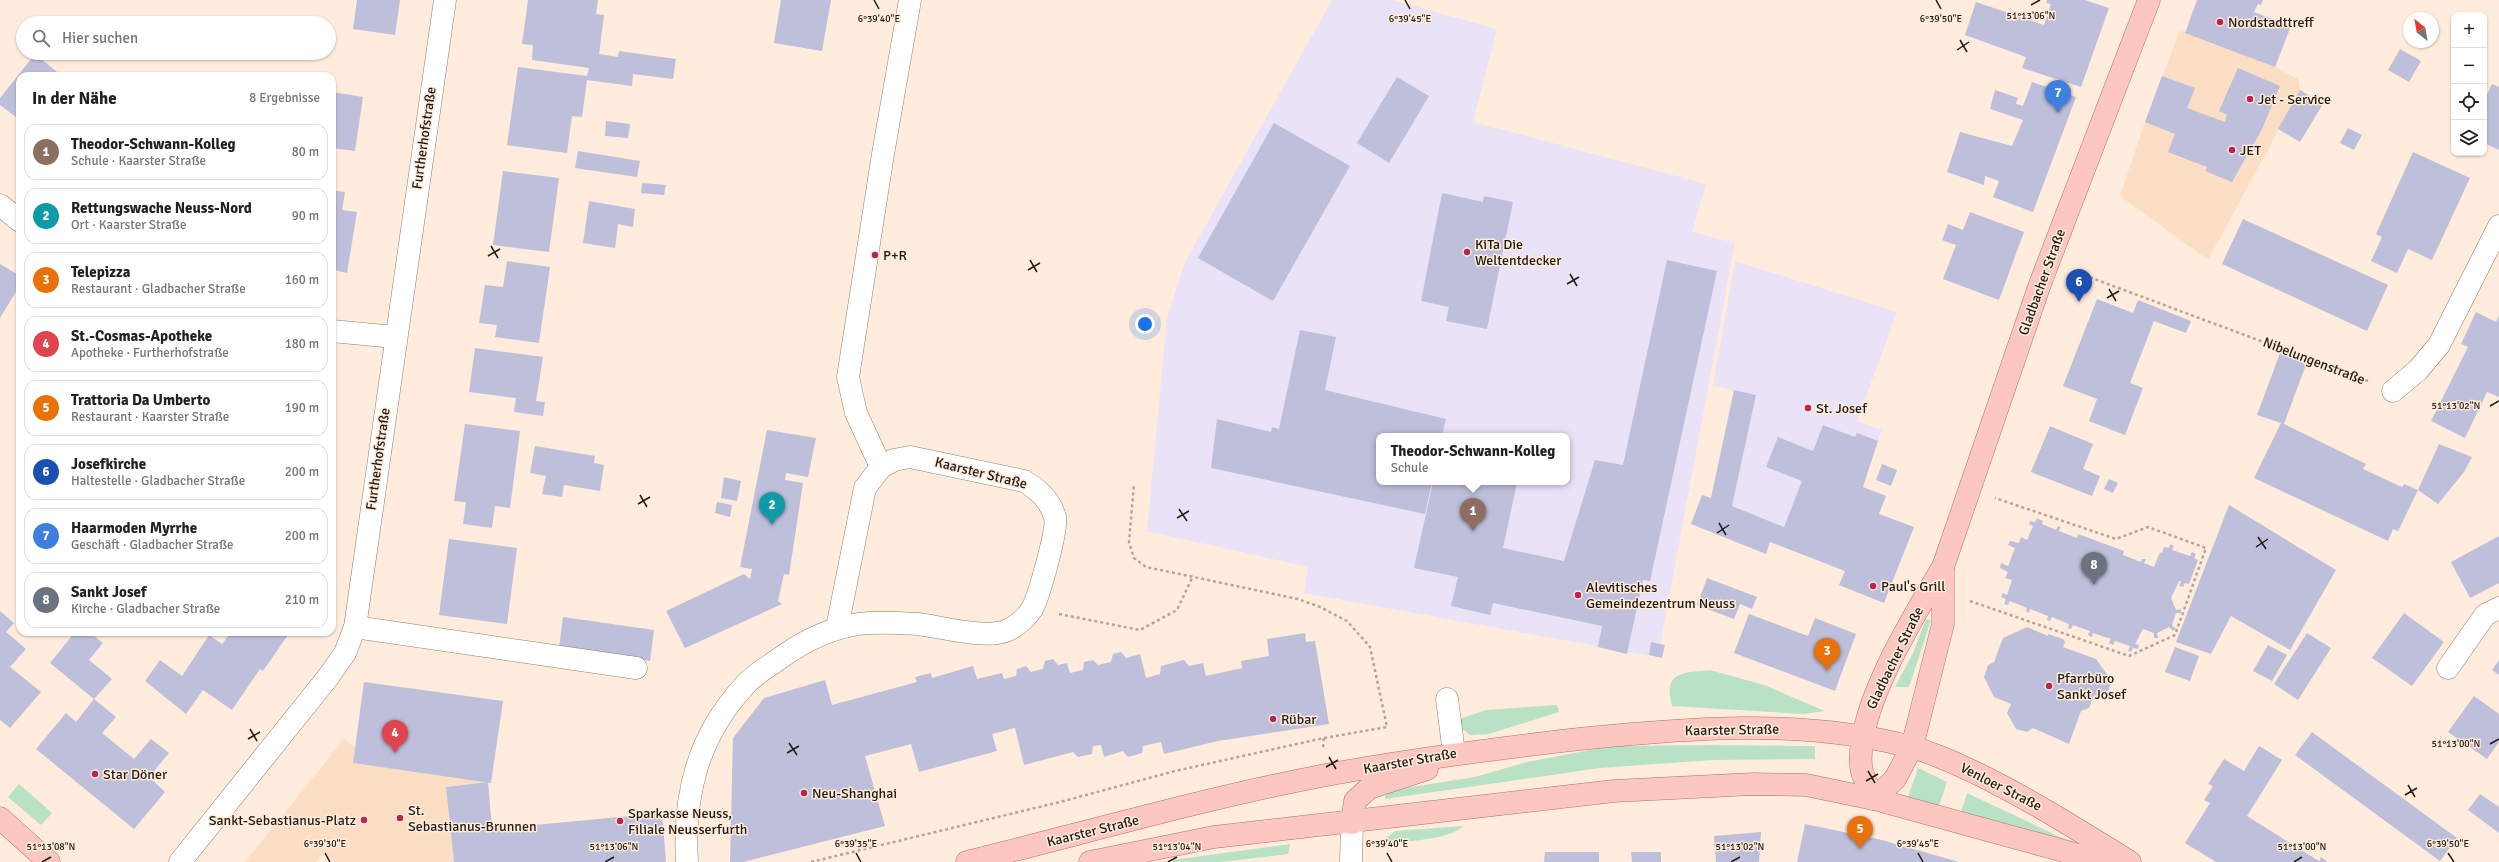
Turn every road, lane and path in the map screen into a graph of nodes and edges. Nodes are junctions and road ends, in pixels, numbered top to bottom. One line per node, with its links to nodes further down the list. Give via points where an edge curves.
1 (445, 0): 9 (street, Furtherhofstraße)
2 (910, 0): 11 (street, via 848,377 856,414)
3 (2149, 0): 7 (main road, Gladbacher Straße)
4 (0, 205): 5 (street)
5 (16, 218)
6 (2499, 226): 10 (street, via 2439,345 2418,370)
7 (2048, 262): 10 (path, Nibelungenstraße); 13 (main road, Gladbacher Straße)
8 (336, 331): 9 (street)
9 (395, 337): 19 (street, Furtherhofstraße)
10 (2393, 391)
11 (881, 467): 18 (street, Kaarster Straße, via 894,460 910,457 1024,481 1036,488 1048,502 1055,519 1040,588); 20 (street, Kaarster Straße, via 865,488)
12 (1134, 484): 15 (path, via 1128,542 1134,558 1146,567)
13 (1969, 489): 14 (main road, Gladbacher Straße); 16 (path, via 2116,539 2148,527 2206,548 2175,635 2129,656)
14 (1943, 567): 16 (main road, Gladbacher Straße); 24 (main road, Gladbacher Straße, via 1920,605 1871,702)
15 (1192, 576): 18 (path, via 1177,610 1140,630); 36 (path, via 1298,599 1320,606 1347,621 1370,647 1387,727 1175,771 1060,802)
16 (1943, 592): 25 (main road, Gladbacher Straße, via 1944,624)
17 (2499, 608): 22 (street, via 2485,615)
18 (1032, 609): 20 (street, Kaarster Straße, via 1022,621 1008,630 994,634 916,624 869,623)
19 (355, 627): 21 (street); 34 (street, Furtherhofstraße, via 345,653 329,676)
20 (837, 628): 35 (street, Kaarster Straße, via 790,651 746,683 717,719 698,757 687,807)
21 (636, 668)
22 (2448, 668)
23 (1447, 699): 27 (street)
24 (1861, 737): 25 (main road, Venloer Straße); 26 (main road, Kaarster Straße, via 1792,730 1704,729); 28 (main road, Gladbacher Straße, via 1860,766)
25 (1912, 747): 28 (main road, via 1895,779); 41 (main road, Venloer Straße, via 1961,766 2021,795)
26 (1491, 749): 27 (main road, Kaarster Straße); 30 (main road, via 1369,788 1355,801)
27 (1454, 753): 37 (main road, Kaarster Straße, via 1312,778)
28 (1874, 799): 30 (main road, Kaarster Straße, via 1806,785 1746,784 1614,791); 40 (main road)
29 (0, 818): 31 (main road)
30 (1352, 823): 38 (main road, Kaarster Straße, via 1214,837); 39 (street)
31 (32, 845): 32 (main road); 33 (main road)
32 (49, 862)
33 (65, 862)
34 (180, 862)
35 (687, 862)
36 (811, 862)
37 (967, 862)
38 (1090, 862)
39 (1351, 862)
40 (2104, 862)
41 (2130, 862)

